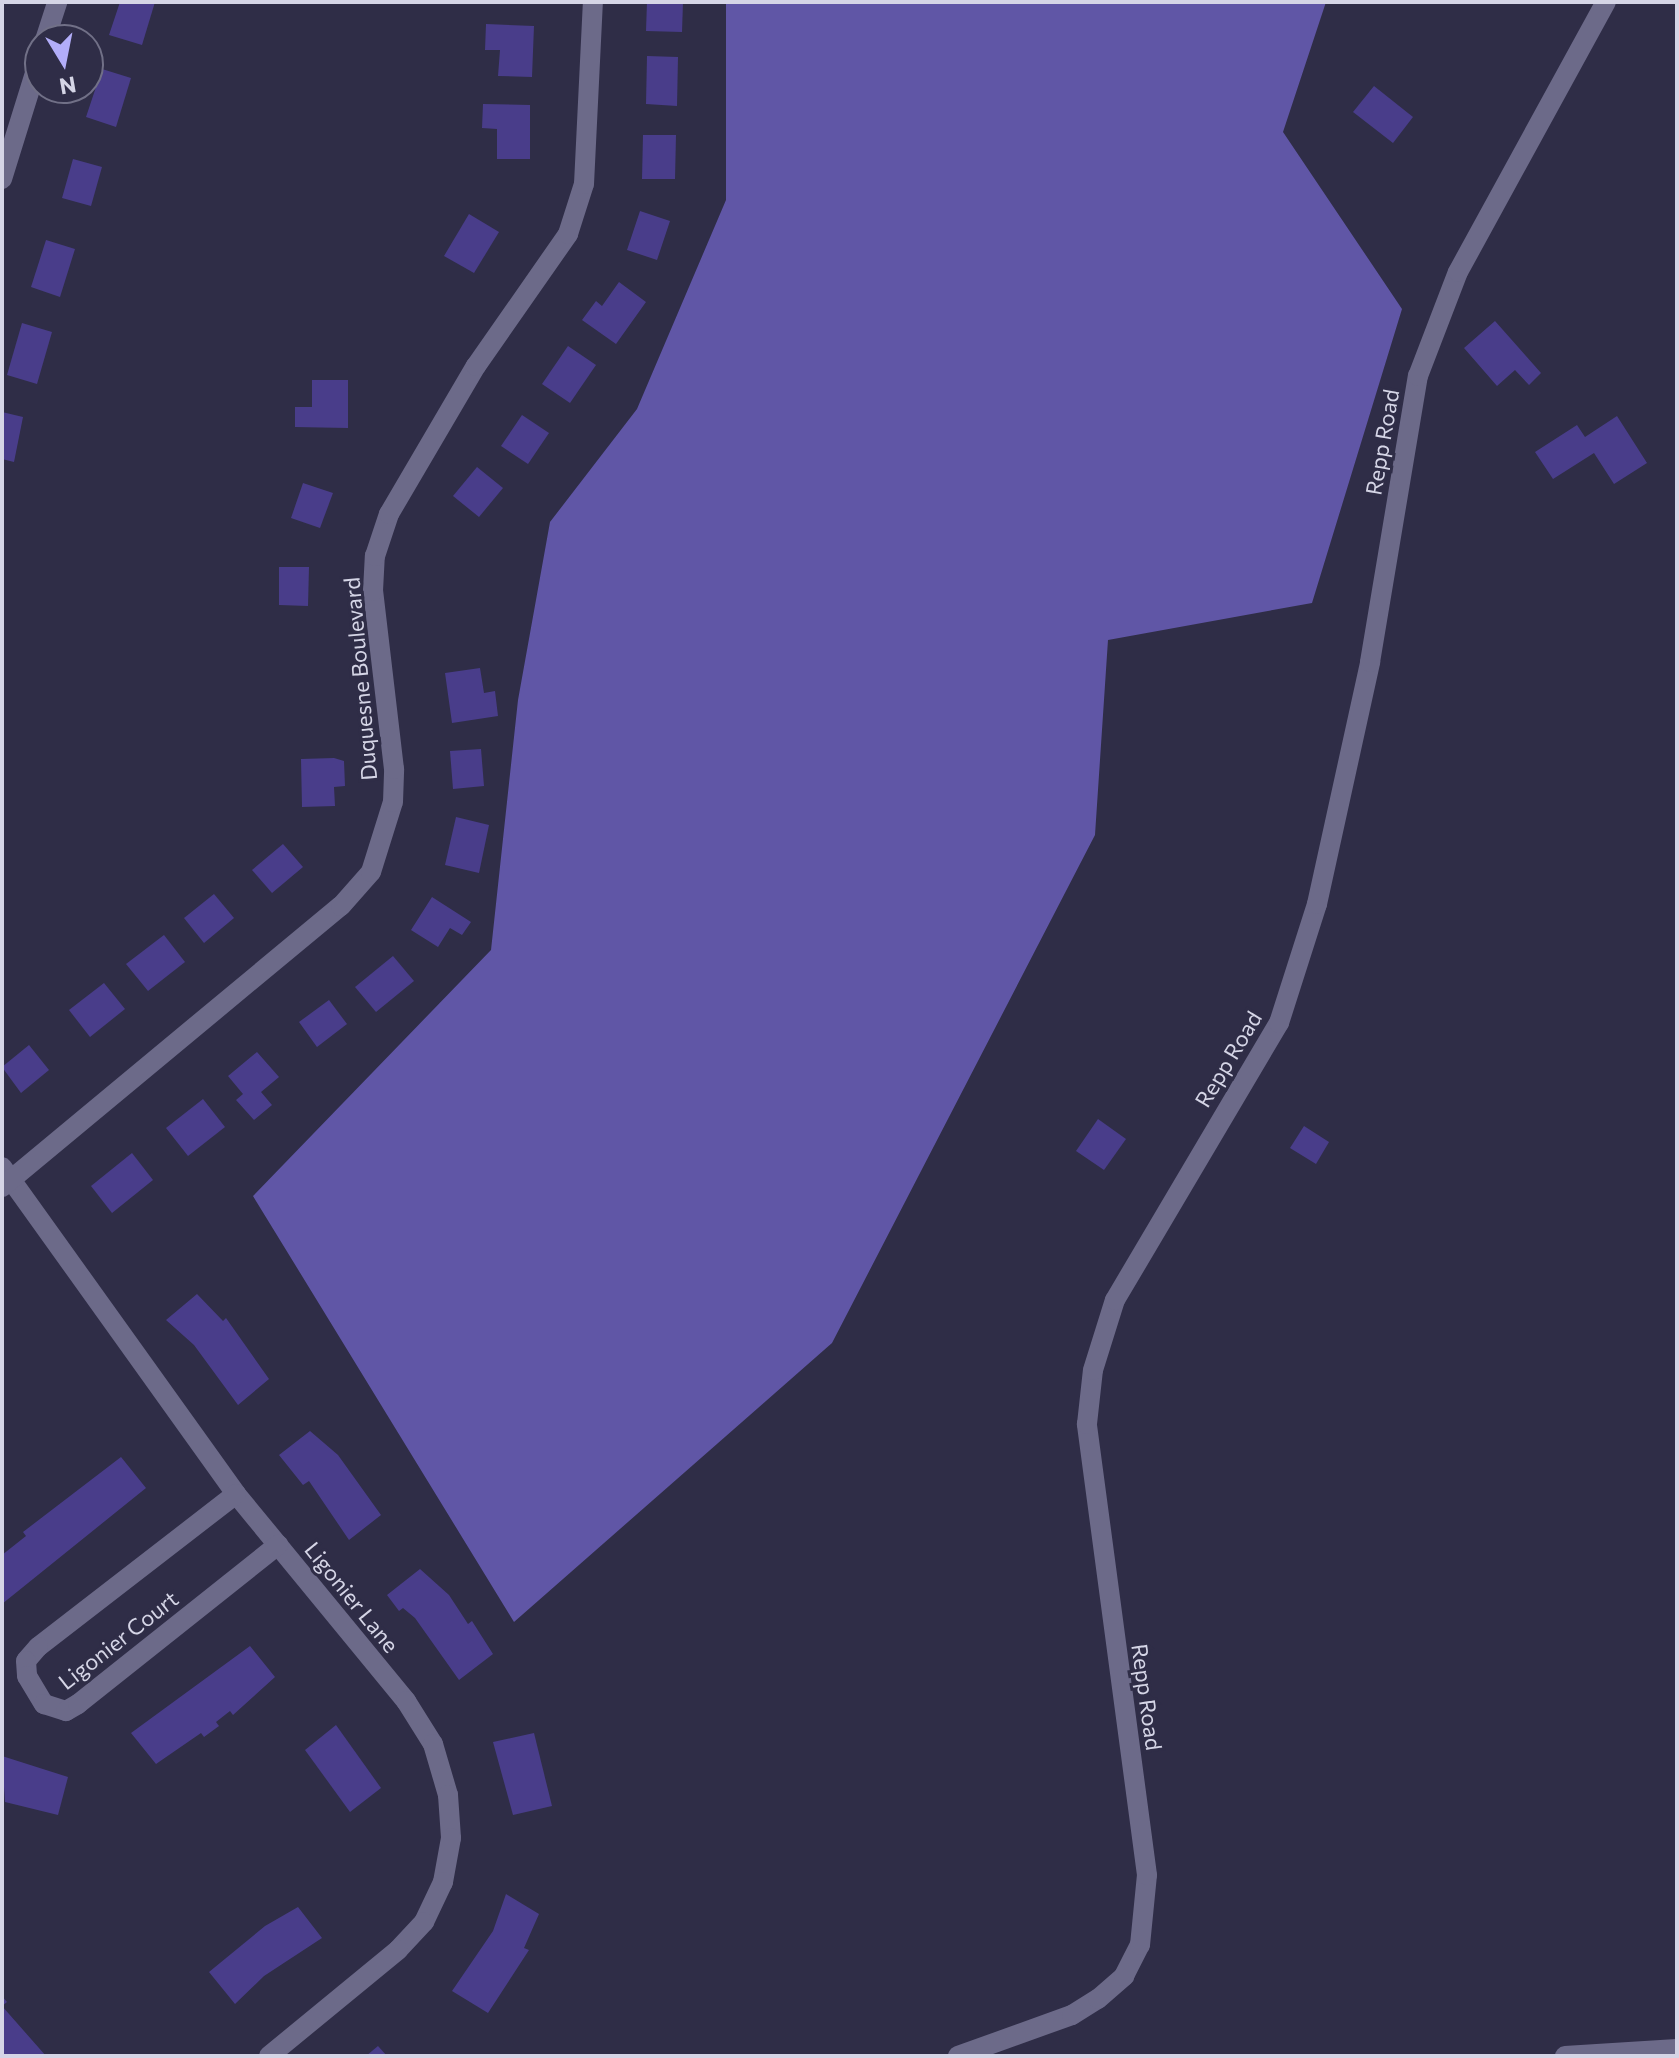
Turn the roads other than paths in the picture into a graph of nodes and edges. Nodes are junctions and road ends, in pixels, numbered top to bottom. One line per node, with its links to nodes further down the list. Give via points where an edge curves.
1 (57, 2): 4 (street)
2 (593, 2): 7 (street, Duquesne Boulevard, via 584,184 568,234 476,366 389,514 375,556 373,591 394,769 393,802 371,872 341,906)
3 (1606, 2): 12 (street, Repp Road, via 1458,272 1418,376 1367,677 1317,904 1279,1023 1115,1300 1093,1370 1087,1424 1147,1875 1140,1945 1124,1976 1072,2015)
4 (50, 24)
5 (25, 104): 6 (street)
6 (2, 179)
7 (5, 1178): 8 (street, Ligonier Lane)
8 (236, 1494): 9 (street, Ligonier Lane); 9 (street, Ligonier Court, via 38,1647 26,1661 27,1676 44,1704 66,1711 78,1704)
9 (278, 1545): 11 (street, Ligonier Lane, via 406,1701 433,1744 448,1795 451,1838 443,1882 424,1922 398,1950)
10 (1677, 2049): 13 (street)
11 (269, 2056)
12 (958, 2056)
13 (1565, 2056)

